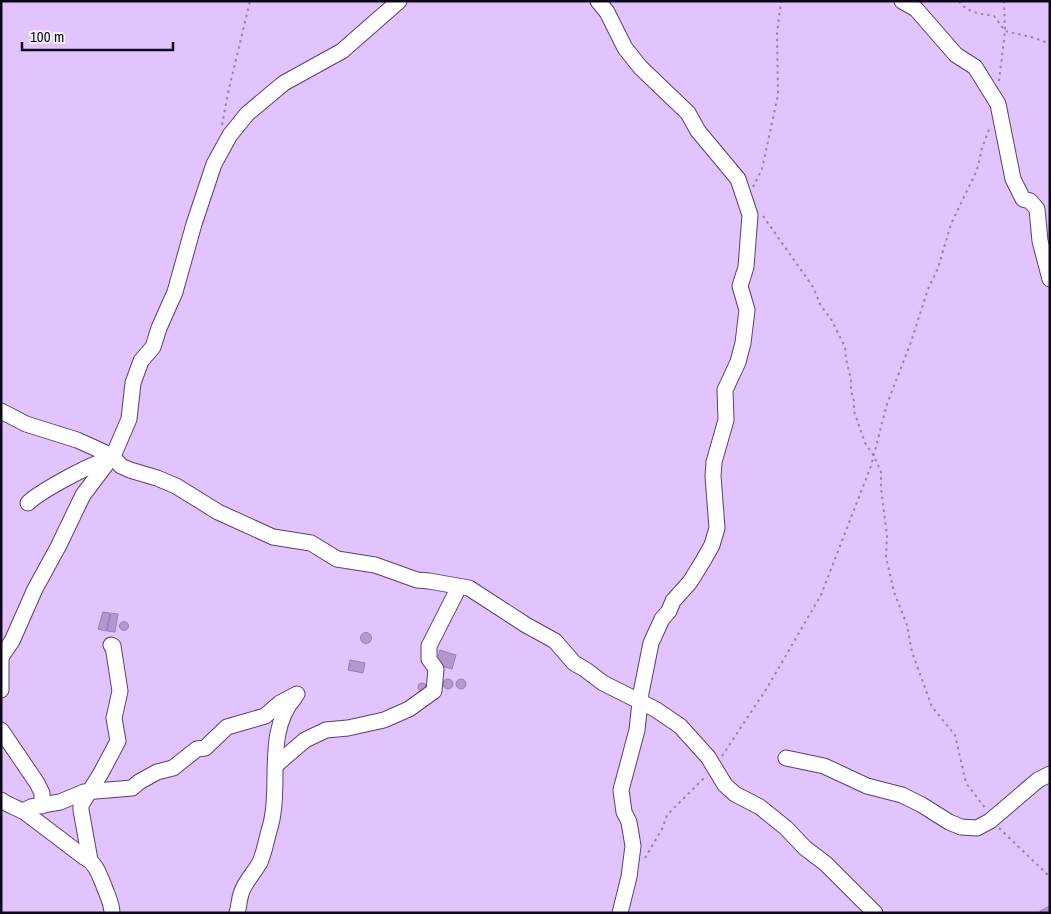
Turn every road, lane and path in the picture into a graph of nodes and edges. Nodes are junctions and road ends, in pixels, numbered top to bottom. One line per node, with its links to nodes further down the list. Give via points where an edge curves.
1 (250, 1): 12 (path, via 222,123)
2 (399, 1): 12 (street, via 342,51 284,83 255,107 230,135)
3 (598, 1): 24 (street, via 625,48 688,113 698,131 738,179 750,216 747,260 740,286 746,310 743,343 725,390 726,420 714,462 717,528 704,561 654,633)
4 (781, 1): 13 (path, via 777,34 778,95 762,169)
5 (902, 1): 10 (street, via 916,9 956,55 975,67)
6 (959, 1): 8 (path, via 964,8 994,16)
7 (1004, 1): 8 (path)
8 (1005, 31): 9 (path); 10 (path)
9 (1050, 44)
10 (995, 98): 15 (street, via 1013,179 1023,199 1037,209 1040,241)
11 (991, 123): 17 (path, via 977,170 951,224 887,404)
12 (222, 150): 18 (street, via 214,164 194,224 175,292 153,346 140,362 133,383 129,419)
13 (751, 191)
14 (761, 212): 17 (path, via 813,287 841,338 851,379 854,411 865,444)
15 (1050, 279)
16 (1, 411): 18 (street, via 26,424 77,440)
17 (874, 456): 28 (path, via 821,595 768,688); 34 (path, via 881,472 886,557 912,652 932,707 955,735 966,783)
18 (110, 458): 19 (street, via 57,484); 20 (street, via 130,470 176,486 218,512 273,536 311,543 337,559 375,565 417,580); 22 (street, via 83,495 12,641)
19 (28, 503)
20 (459, 588): 24 (street, via 469,588 555,641 574,663 602,683); 27 (street, via 429,646 429,659 436,669 434,691 409,709 384,720 326,730 305,740)
21 (111, 645): 30 (street, via 120,691 114,718 118,741)
22 (1, 657): 23 (street)
23 (1, 690)
24 (640, 701): 28 (street, via 680,726); 37 (street, via 621,790 633,846)
25 (1, 730): 32 (street, via 37,783 42,793)
26 (786, 758): 29 (street, via 824,766 867,786 902,795 961,827 976,828 990,821 1038,780)
27 (276, 764): 30 (street, via 278,732 297,694 265,716 227,727 204,748 197,748 173,768 157,772 132,788); 40 (street, via 270,830 259,864 241,894)
28 (715, 767): 37 (path, via 667,815 641,864); 42 (street, via 725,785 786,828)
29 (1050, 774)
30 (89, 791): 32 (street); 36 (street, via 81,810)
31 (1, 800): 33 (street)
32 (42, 806): 33 (street)
33 (23, 811): 36 (street)
34 (987, 812)
35 (997, 826): 38 (path)
36 (90, 860): 39 (street, via 109,896)
37 (629, 877): 41 (street)
38 (1050, 877)
39 (112, 913)
40 (236, 913)
41 (620, 913)
42 (875, 913)

